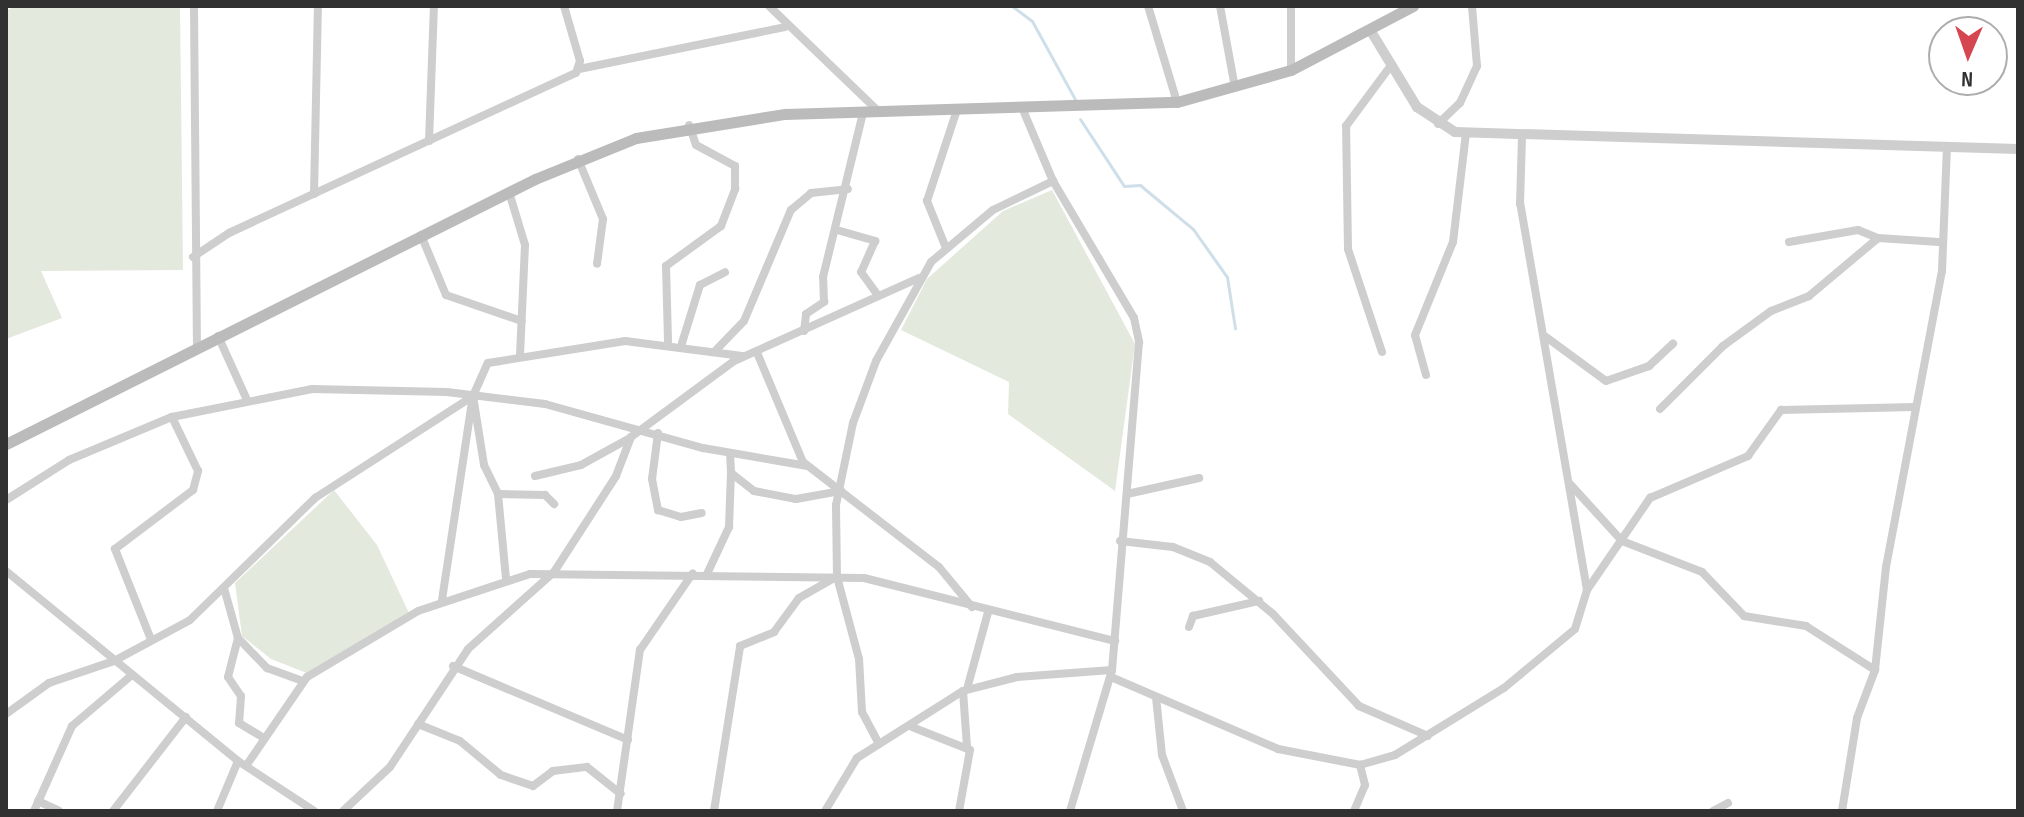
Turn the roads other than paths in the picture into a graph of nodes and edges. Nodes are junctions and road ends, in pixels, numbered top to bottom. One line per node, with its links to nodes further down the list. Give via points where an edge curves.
1 (194, 6): 40 (street)
2 (318, 6): 33 (street)
3 (434, 6): 26 (street)
4 (564, 6): 14 (street)
5 (769, 6): 11 (street)
6 (1148, 6): 17 (street)
7 (1220, 6): 16 (street)
8 (1291, 6): 15 (street)
9 (1413, 6): 12 (main road)
10 (1472, 6): 23 (street, via 1477,66 1460,103)
11 (785, 27): 14 (street); 21 (street)
12 (1372, 33): 13 (street); 15 (main road)
13 (1392, 64): 23 (street); 54 (street, via 1346,126 1348,249)
14 (579, 69): 26 (street)
15 (1291, 70): 16 (main road)
16 (1235, 88): 17 (main road)
17 (1177, 102): 19 (main road)
18 (957, 110): 19 (main road); 21 (main road); 39 (street, via 927,201)
19 (1023, 110): 30 (street)
20 (863, 113): 21 (main road); 22 (main road); 31 (street)
21 (880, 113)
22 (689, 125): 29 (main road); 49 (street, via 696,145 735,166 735,189 721,226 666,266)
23 (1438, 125): 24 (street)
24 (1466, 133): 25 (street); 58 (street, via 1453,242 1415,335)
25 (1522, 136): 27 (street); 48 (street, via 1520,204)
26 (429, 141): 33 (street)
27 (1947, 147): 28 (street); 38 (street)
28 (2018, 149)
29 (578, 159): 32 (main road); 41 (street, via 603,219)
30 (1053, 181): 39 (street, via 993,210); 76 (street, via 1134,318 1140,365)
31 (848, 189): 34 (street); 53 (street, via 811,193 791,210 744,321)
32 (509, 192): 35 (main road); 45 (street, via 525,245)
33 (314, 194): 40 (street)
34 (837, 230): 44 (street, via 875,241 861,272); 46 (street, via 824,302 806,314)
35 (421, 235): 45 (street, via 446,295); 47 (main road)
36 (1878, 238): 37 (street, via 1849,230); 38 (street); 62 (street, via 1809,296 1771,311 1723,346)
37 (1789, 242)
38 (1939, 242): 61 (street, via 1942,271)
39 (946, 248): 43 (street)
40 (193, 257): 52 (street)
41 (597, 264)
42 (725, 272): 50 (street, via 700,285 690,302)
43 (919, 278): 44 (street); 74 (street, via 853,423)
44 (876, 293): 46 (street)
45 (522, 321): 55 (street)
46 (804, 331): 56 (street)
47 (218, 336): 52 (main road); 60 (street)
48 (1546, 337): 51 (street, via 1606,381 1649,366); 73 (street)
49 (668, 341): 50 (street); 55 (street)
50 (682, 343): 53 (street)
51 (1673, 344)
52 (197, 347): 67 (main road)
53 (716, 350): 57 (street)
54 (1382, 352)
55 (520, 355): 59 (street, via 488,363)
56 (758, 355): 57 (street); 69 (street)
57 (744, 356): 64 (street)
58 (1426, 375)
59 (473, 396): 60 (street, via 312,389); 64 (street); 75 (street, via 484,465); 88 (street, via 315,498); 90 (street)
60 (247, 400): 63 (street)
61 (1915, 407): 81 (street, via 1781,410 1748,456 1650,498); 100 (street)
62 (1660, 409)
63 (172, 417): 77 (street, via 69,460); 95 (street, via 198,471 193,490 115,549)
64 (641, 428): 65 (street); 66 (street)
65 (658, 433): 68 (street); 79 (street, via 652,479 658,510 681,517)
66 (631, 437): 71 (street, via 581,465); 83 (street, via 616,476)
67 (6, 444)
68 (730, 453): 69 (street); 70 (street)
69 (807, 466): 74 (street)
70 (731, 473): 74 (street, via 754,491 784,497); 85 (street, via 729,527)
71 (535, 476)
72 (1199, 478): 76 (street)
73 (1570, 483): 81 (street); 89 (street)
74 (841, 491): 86 (street); 92 (street, via 939,567)
75 (498, 494): 78 (street, via 545,495); 87 (street)
76 (1127, 494): 80 (street)
77 (6, 500)
78 (554, 504)
79 (702, 513)
80 (1120, 541): 91 (street, via 1190,553); 97 (street)
81 (1622, 541): 89 (street); 100 (street, via 1702,572 1744,616 1806,626)
82 (6, 571): 98 (street)
83 (554, 572): 84 (street); 87 (street); 99 (street)
84 (693, 573): 85 (street); 112 (street, via 645,637)
85 (707, 574): 86 (street)
86 (837, 577): 92 (street); 113 (street, via 855,637 862,712); 127 (street, via 799,598 774,632 740,646)
87 (506, 578): 90 (street)
88 (224, 588): 95 (street, via 190,620); 96 (street)
89 (1587, 590): 110 (street, via 1568,637)
90 (442, 600): 103 (street)
91 (1259, 601): 94 (street, via 1193,616); 110 (street, via 1359,706)
92 (972, 607): 93 (street)
93 (988, 612): 97 (street); 104 (street, via 981,661 970,669)
94 (1189, 627)
95 (150, 637): 98 (street)
96 (238, 638): 103 (street, via 267,668); 111 (street, via 228,677 241,696 239,723)
97 (1115, 641): 101 (street)
98 (114, 661): 102 (street); 106 (street, via 49,683)
99 (453, 666): 108 (street); 112 (street)
100 (1875, 670): 134 (street, via 1857,718)
101 (1112, 674): 104 (street, via 1017,677); 105 (street); 130 (street)
102 (132, 675): 107 (street); 118 (street, via 72,726)
103 (303, 681): 111 (street)
104 (965, 690): 109 (street); 114 (street)
105 (1156, 697): 116 (street, via 1307,759); 131 (street, via 1162,755)
106 (6, 714)
107 (186, 717): 115 (street); 122 (street)
108 (418, 724): 117 (street, via 460,741 501,775 533,786 553,771 587,767); 125 (street, via 390,767)
109 (912, 727): 113 (street); 114 (street)
110 (1428, 736): 116 (street)
111 (262, 737): 115 (street)
112 (628, 740): 117 (street)
113 (879, 744): 128 (street, via 850,766)
114 (967, 747): 129 (street, via 972,755)
115 (242, 763): 123 (street); 124 (street)
116 (1360, 765): 132 (street, via 1365,785)
117 (621, 794): 126 (street)
118 (38, 801): 120 (street); 121 (street)
119 (1728, 803): 133 (street)
120 (34, 811)
121 (59, 811)
122 (113, 811)
123 (217, 811)
124 (314, 811)
125 (343, 811)
126 (617, 811)
127 (714, 811)
128 (825, 811)
129 (959, 811)
130 (1070, 811)
131 (1183, 811)
132 (1354, 811)
133 (1713, 811)
134 (1842, 811)

